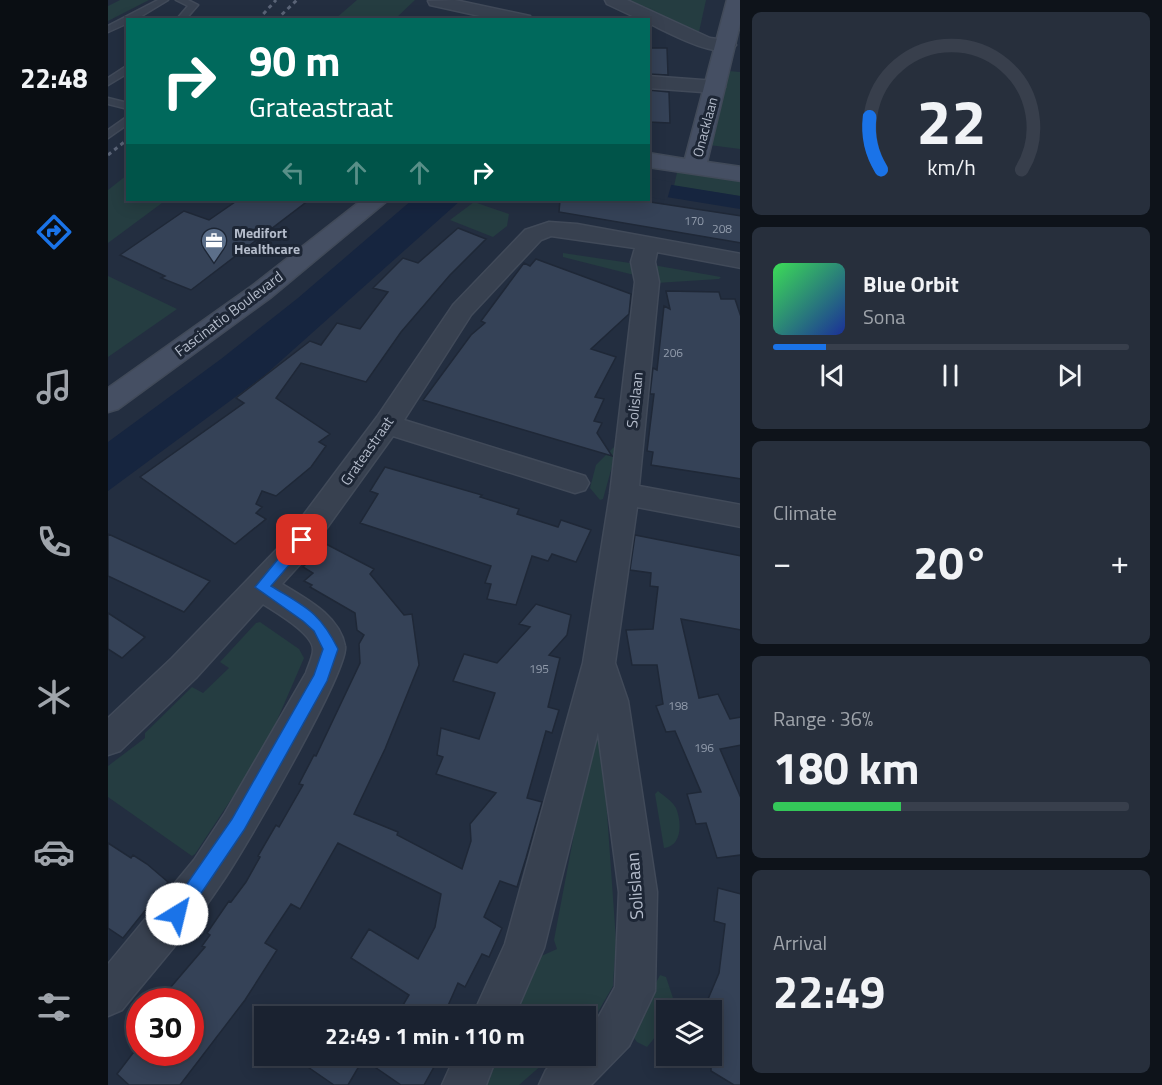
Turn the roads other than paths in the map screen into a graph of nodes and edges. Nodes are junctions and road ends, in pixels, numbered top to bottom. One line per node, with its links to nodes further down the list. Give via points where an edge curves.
1 (164, 0): 6 (lane)
2 (180, 0): 7 (lane, via 194,5)
3 (613, 0): 11 (street, via 706,43)
4 (736, 0): 11 (street, Onacklaan)
5 (433, 5): 8 (street)
6 (132, 18)
7 (182, 18)
8 (518, 18)
9 (126, 21): 10 (lane)
10 (108, 30)
11 (727, 45): 15 (street, Onacklaan)
12 (126, 69): 13 (lane)
13 (108, 82)
14 (650, 82): 15 (street, Onacklaan)
15 (716, 87): 21 (street, Onacklaan)
16 (108, 101): 17 (lane)
17 (126, 106)
18 (126, 121): 19 (lane)
19 (108, 135)
20 (650, 160): 21 (street)
21 (694, 167): 22 (street)
22 (740, 174)
23 (375, 201): 26 (street, Fascinatio Boulevard, via 261,292)
24 (646, 244): 25 (street, Grateastraat); 27 (street, Grateastraat, via 554,229 533,235 462,310); 29 (street, Solislaan, via 643,262 647,282)
25 (740, 261)
26 (108, 402)
27 (387, 424): 28 (street); 31 (street, Grateastraat, via 312,527)
28 (575, 483)
29 (624, 494): 30 (street); 32 (street, Solislaan)
30 (740, 516)
31 (262, 587): 33 (street, Grateastraat); 34 (street, via 308,616 326,636 330,649 321,677 207,873)
32 (599, 663): 35 (street, Solislaan, via 524,948); 38 (street, Solislaan, via 611,701 638,892 635,991 614,1031)
33 (108, 740)
34 (108, 996)
35 (499, 1006)
36 (472, 1066): 37 (street)
37 (464, 1085)
38 (561, 1085)

